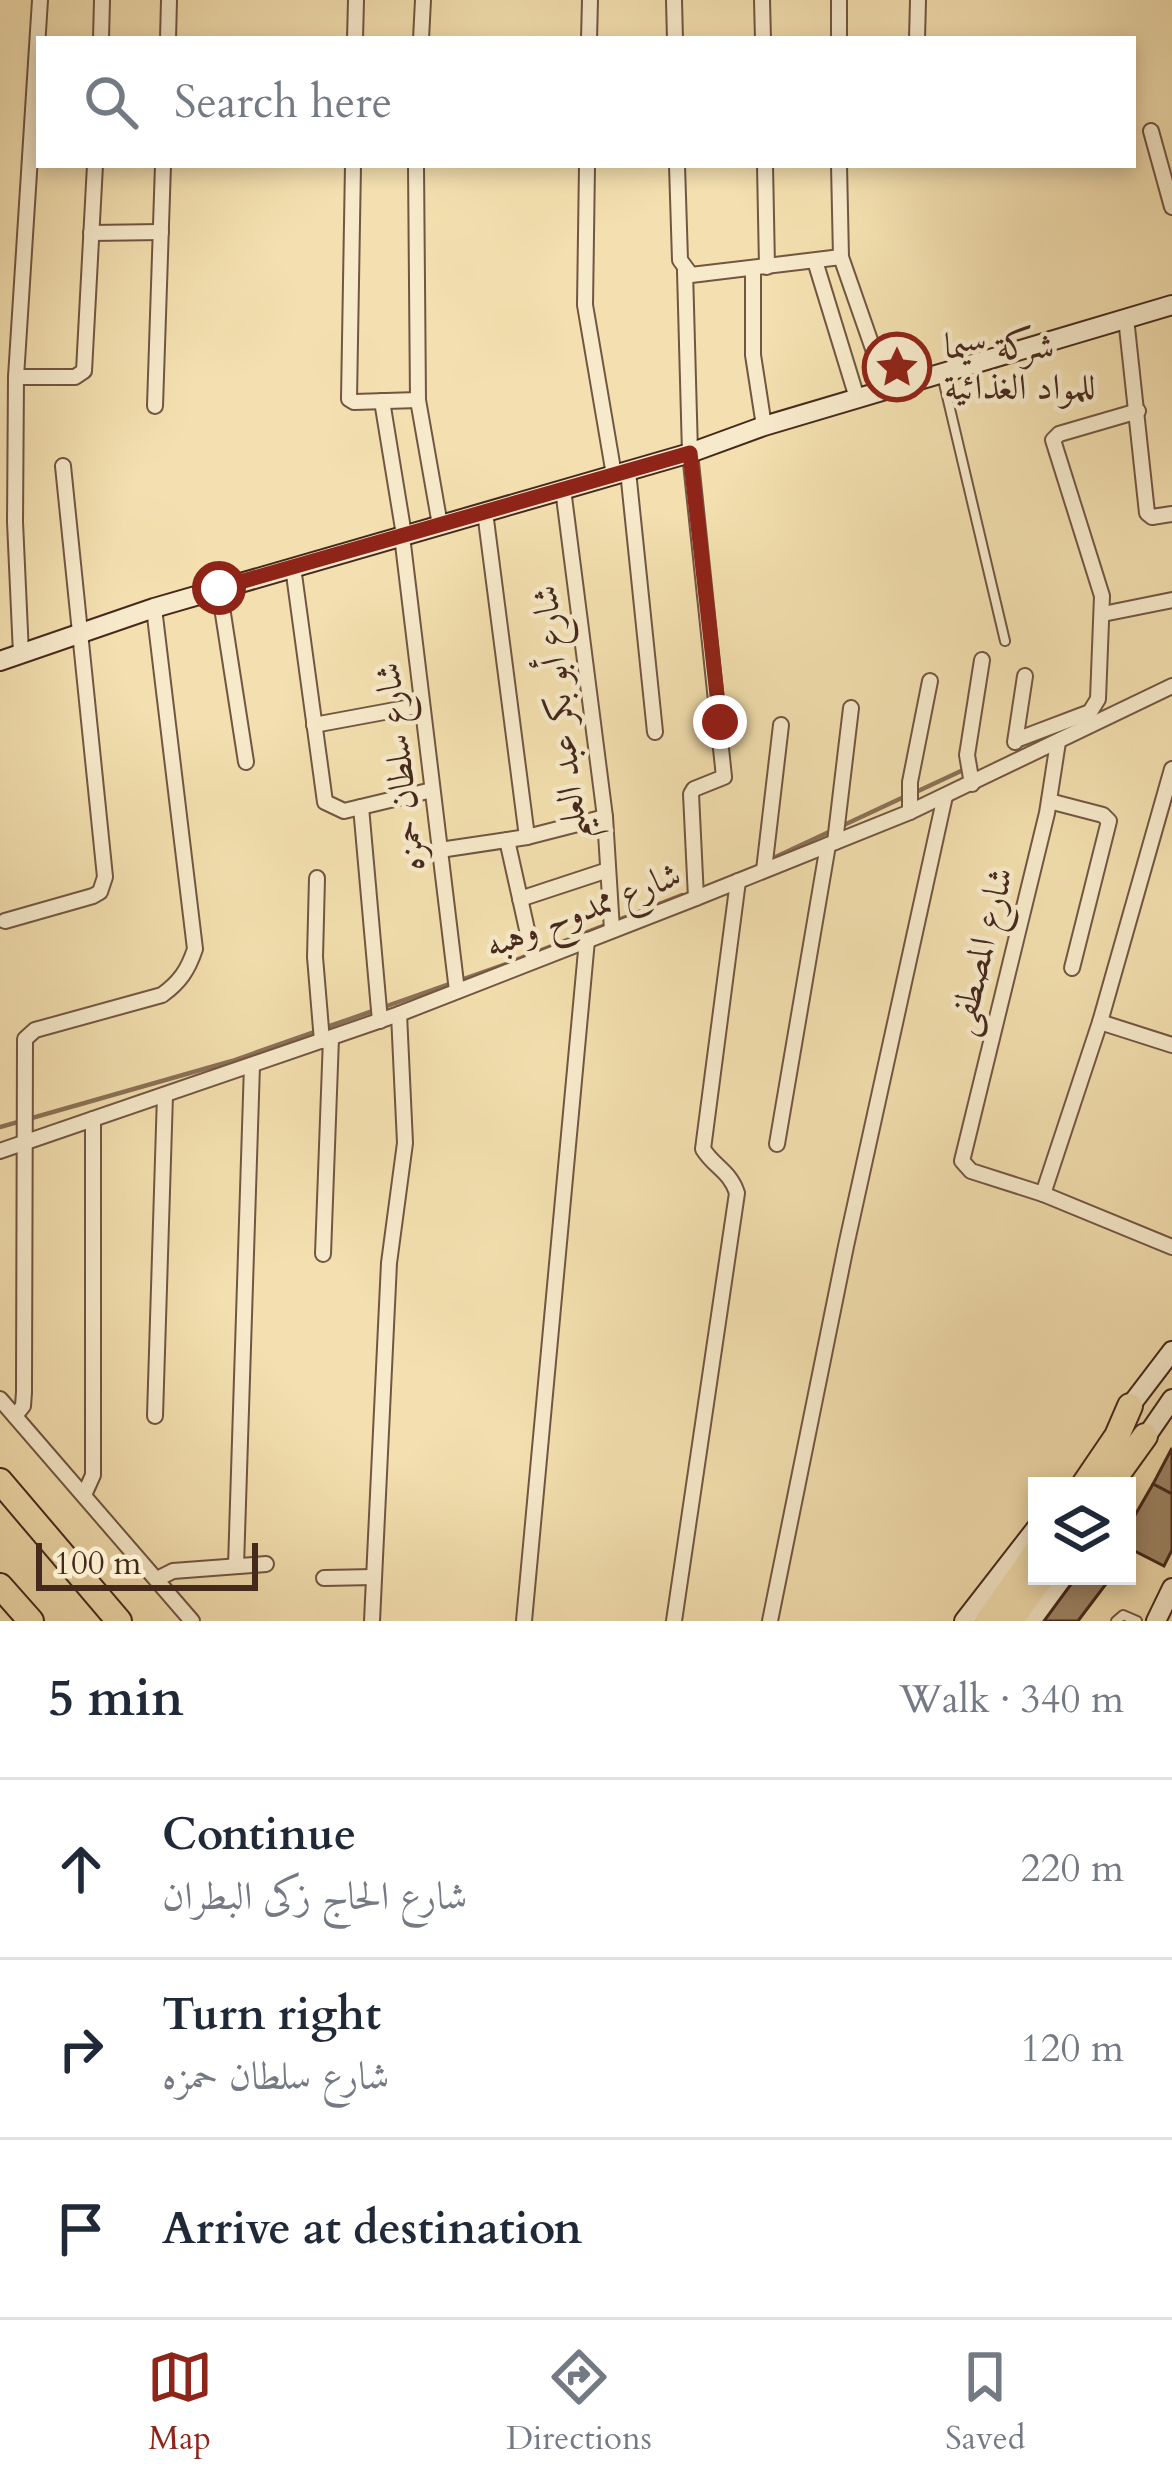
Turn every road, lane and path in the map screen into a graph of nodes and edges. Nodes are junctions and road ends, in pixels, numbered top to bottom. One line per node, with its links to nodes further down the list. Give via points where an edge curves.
1 (40, 0): 11 (street)
2 (102, 0): 12 (street)
3 (169, 0): 13 (street)
4 (356, 0): 14 (street)
5 (423, 0): 15 (street)
6 (590, 0): 16 (street)
7 (674, 0): 17 (street)
8 (762, 0): 18 (street)
9 (839, 0): 19 (street)
10 (917, 0): 20 (street)
11 (38, 36)
12 (100, 36)
13 (167, 36)
14 (356, 36)
15 (422, 36)
16 (589, 36)
17 (675, 36)
18 (763, 36)
19 (839, 36)
20 (917, 36)
21 (36, 63): 41 (street)
22 (1150, 131): 31 (street)
23 (94, 168): 33 (street)
24 (163, 168): 32 (street)
25 (353, 168): 45 (street, via 350,401)
26 (416, 168): 44 (street)
27 (587, 168): 51 (street, via 585,305)
28 (677, 168): 36 (street)
29 (765, 168): 37 (street)
30 (839, 168): 34 (street)
31 (1172, 207)
32 (161, 232): 33 (street); 46 (street)
33 (91, 233): 41 (street, via 80,375)
34 (841, 257): 35 (street); 42 (street)
35 (814, 261): 37 (street); 43 (street)
36 (682, 266): 37 (street, via 697,277); 49 (street)
37 (760, 268): 48 (street, via 753,355)
38 (1172, 305): 39 (street)
39 (1126, 318): 40 (street); 47 (street)
40 (942, 373): 42 (street); 63 (lane)
41 (16, 377): 64 (street)
42 (887, 389): 43 (street)
43 (857, 398): 48 (street)
44 (418, 400): 45 (street); 55 (street)
45 (382, 401): 56 (street, شارع سلطان حمزه)
46 (155, 406)
47 (1138, 411): 54 (street, via 1147,513); 61 (street, via 1059,434 1054,445)
48 (764, 426): 49 (street)
49 (690, 453): 51 (street); 95 (street, via 724,772 722,781 692,794)
50 (63, 466): 62 (street)
51 (621, 473): 52 (street); 74 (street)
52 (563, 489): 53 (street); 86 (street, شارع أبو بكر عبد العليم)
53 (485, 512): 55 (street); 87 (street)
54 (1172, 514)
55 (440, 525): 56 (street)
56 (403, 536): 57 (street); 70 (street, شارع سلطان حمزه)
57 (292, 567): 58 (street); 72 (street)
58 (219, 588): 60 (street); 77 (street)
59 (1172, 600): 61 (street)
60 (154, 608): 62 (street); 111 (street, via 194,949 189,967 162,995 29,1034)
61 (1102, 614): 75 (street, via 1096,706)
62 (79, 634): 64 (street); 97 (street, via 104,885 93,896)
63 (1005, 640)
64 (21, 654): 66 (street)
65 (982, 660): 80 (street, via 967,755)
66 (0, 661)
67 (1025, 676): 75 (street)
68 (930, 682): 85 (street)
69 (1172, 686): 76 (street, شارع ممدوح وهبه)
70 (422, 705): 72 (street); 81 (street, شارع سلطان حمزه)
71 (851, 708): 89 (street)
72 (314, 725): 84 (street, via 325,802 336,811)
73 (781, 725): 91 (street)
74 (655, 732)
75 (1016, 740): 78 (street)
76 (1058, 742): 78 (street, شارع ممدوح وهبه); 83 (street, شارع المصطفى)
77 (246, 762)
78 (1012, 764): 80 (street, شارع ممدوح وهبه)
79 (1172, 770): 105 (street)
80 (972, 784): 82 (street, شارع ممدوح وهبه)
81 (432, 790): 84 (street); 90 (street, شارع سلطان حمزه)
82 (945, 796): 85 (street, شارع ممدوح وهبه); 147 (street)
83 (1049, 801): 101 (street, via 1109,820); 114 (street, شارع المصطفى, via 962,1154 970,1171)
84 (361, 807): 103 (street)
85 (909, 807): 89 (street, شارع ممدوح وهبه)
86 (605, 818): 87 (street); 92 (street, شارع أبو بكر عبد العليم)
87 (527, 837): 88 (street)
88 (507, 840): 90 (street); 96 (street)
89 (833, 840): 91 (street, شارع ممدوح وهبه); 112 (street)
90 (440, 850): 102 (street, شارع سلطان حمزه)
91 (765, 862): 94 (street, شارع ممدوح وهبه)
92 (608, 870): 96 (street); 98 (street, شارع أبو بكر عبد العليم)
93 (317, 878): 106 (street)
94 (738, 880): 95 (street, شارع ممدوح وهبه); 146 (street, via 703,1149 737,1193)
95 (696, 898): 98 (street, شارع ممدوح وهبه)
96 (520, 899): 100 (street)
97 (4, 921)
98 (612, 924): 99 (street, شارع ممدوح وهبه)
99 (587, 940): 100 (street, شارع ممدوح وهبه); 145 (street)
100 (532, 955): 102 (street, شارع ممدوح وهبه)
101 (1072, 968)
102 (456, 984): 104 (street, شارع ممدوح وهبه)
103 (379, 1012): 104 (street, شارع ممدوح وهبه); 106 (street, شارع ممدوح وهبه)
104 (399, 1014): 134 (street, via 405,1143 388,1263)
105 (1100, 1022): 107 (street); 114 (street)
106 (324, 1033): 108 (street, شارع ممدوح وهبه); 116 (street)
107 (1172, 1046)
108 (252, 1065): 109 (street, شارع ممدوح وهبه); 133 (street)
109 (165, 1095): 110 (street, شارع ممدوح وهبه); 122 (street)
110 (93, 1119): 111 (street, شارع ممدوح وهبه); 129 (street, via 93,1475)
111 (27, 1135): 113 (street, شارع ممدوح وهبه); 121 (street, via 24,1399)
112 (777, 1144)
113 (0, 1150)
114 (1043, 1194): 115 (street)
115 (1172, 1247)
116 (323, 1254)
117 (1172, 1351): 120 (street)
118 (0, 1399): 121 (street)
119 (1172, 1400): 123 (street)
120 (1130, 1406): 124 (street); 125 (highway)
121 (15, 1416): 129 (street)
122 (155, 1416)
123 (1145, 1436): 126 (highway); 127 (street)
124 (1076, 1477)
125 (1089, 1477)
126 (1115, 1477)
127 (1124, 1477)
128 (0, 1480): 142 (highway)
129 (84, 1495): 136 (street)
130 (1028, 1539): 148 (street)
131 (266, 1564): 133 (street)
132 (1028, 1564): 149 (highway)
133 (236, 1566): 136 (street)
134 (374, 1577): 135 (street); 144 (street)
135 (324, 1578)
136 (157, 1579): 143 (street)
137 (1036, 1585): 150 (highway)
138 (1057, 1585): 151 (street)
139 (0, 1586): 141 (highway)
140 (1172, 1588): 154 (street)
141 (31, 1621)
142 (119, 1621)
143 (192, 1621)
144 (373, 1621)
145 (524, 1621)
146 (674, 1621)
147 (770, 1621)
148 (964, 1621)
149 (988, 1621)
150 (1010, 1621)
151 (1031, 1621)
152 (1116, 1621): 153 (lane)
153 (1137, 1621)
154 (1156, 1621)

